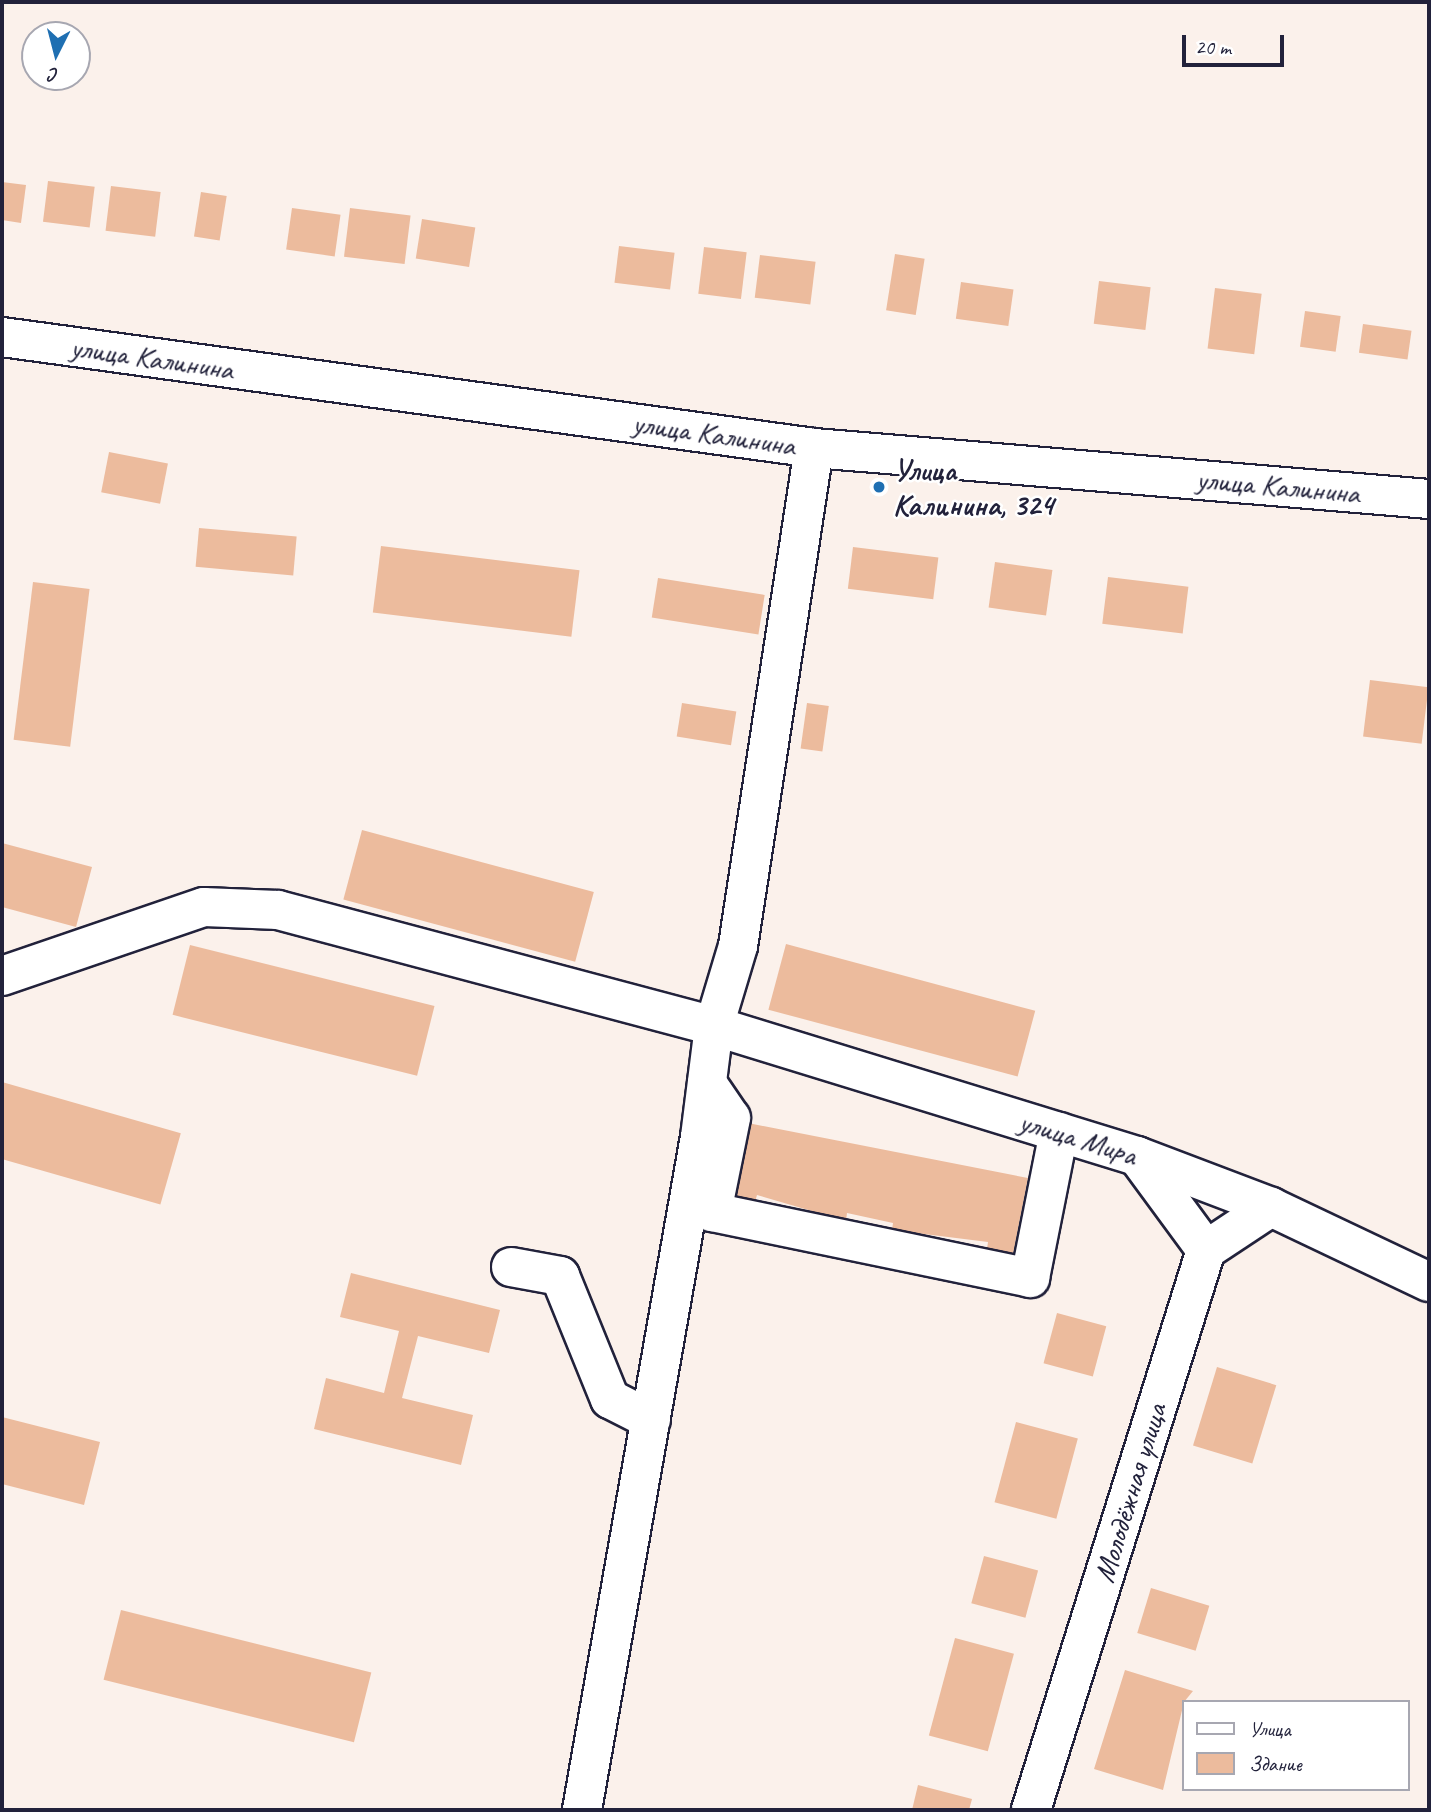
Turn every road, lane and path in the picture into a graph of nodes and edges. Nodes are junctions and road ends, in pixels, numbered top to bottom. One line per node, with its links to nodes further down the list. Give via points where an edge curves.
1 (2, 337): 2 (street, улица Калинина)
2 (814, 448): 3 (street, улица Калинина); 5 (street, via 738,947)
3 (1429, 499)
4 (2, 976): 5 (street, улица Мира, via 204,907 278,909)
5 (714, 1026): 6 (street); 7 (street, улица Мира)
6 (707, 1083): 7 (street, via 731,1118 712,1212 1030,1278); 13 (street)
7 (1059, 1132): 8 (street, улица Мира)
8 (1137, 1156): 9 (street, улица Мира); 10 (street)
9 (1271, 1207): 10 (street); 12 (street, улица Мира)
10 (1206, 1250): 15 (street, Молодёжная улица)
11 (511, 1267): 13 (street, via 560,1276 610,1399)
12 (1429, 1282)
13 (651, 1420): 14 (street)
14 (582, 1810)
15 (1031, 1810)

